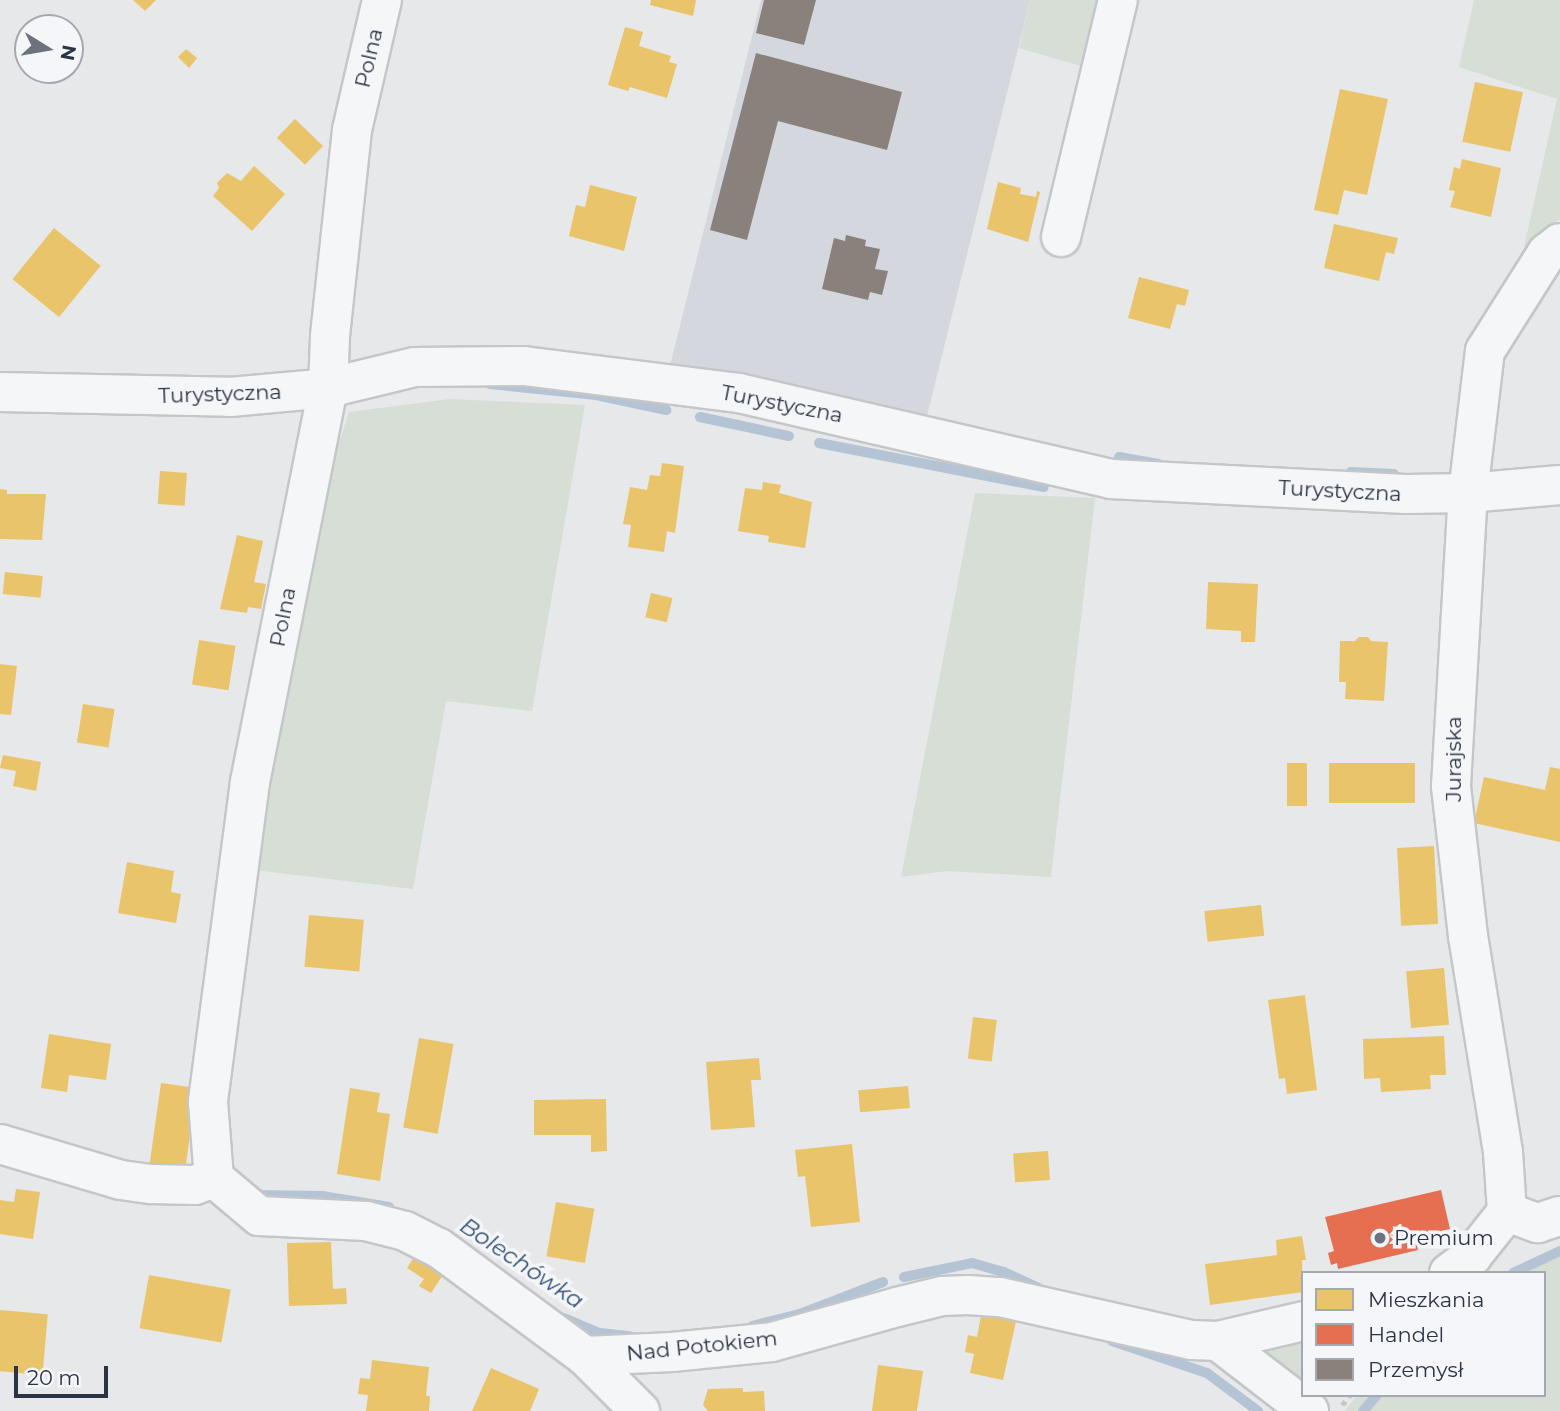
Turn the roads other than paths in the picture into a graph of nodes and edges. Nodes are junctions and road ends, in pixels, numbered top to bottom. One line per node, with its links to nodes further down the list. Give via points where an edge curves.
1 (382, 0): 5 (street, Polna, via 352,130)
2 (1118, 0): 3 (street)
3 (1061, 237)
4 (1560, 243): 8 (street, Jurajska, via 1547,253 1485,351)
5 (328, 388): 6 (street, Turystyczna, via 230,397); 8 (street, Turystyczna, via 415,367 524,366 739,394 1111,479); 10 (street, Polna, via 250,782 208,1102)
6 (0, 392)
7 (1560, 485): 8 (street, Turystyczna)
8 (1468, 493): 11 (street, Jurajska, via 1451,786 1468,936 1503,1152)
9 (0, 1144): 10 (street, via 121,1180 195,1185)
10 (215, 1178): 16 (street, via 259,1216 366,1221 405,1231 439,1248)
11 (1507, 1212): 12 (street, via 1538,1223); 13 (street, via 1472,1256)
12 (1560, 1216)
13 (1452, 1271)
14 (1301, 1321): 15 (street, Nad Potokiem)
15 (1217, 1341): 16 (street, Nad Potokiem, via 1191,1340 1000,1297 968,1295 942,1296 772,1342); 19 (street)
16 (585, 1356): 18 (street)
17 (1323, 1397): 19 (street)
18 (640, 1411)
19 (1310, 1411)

